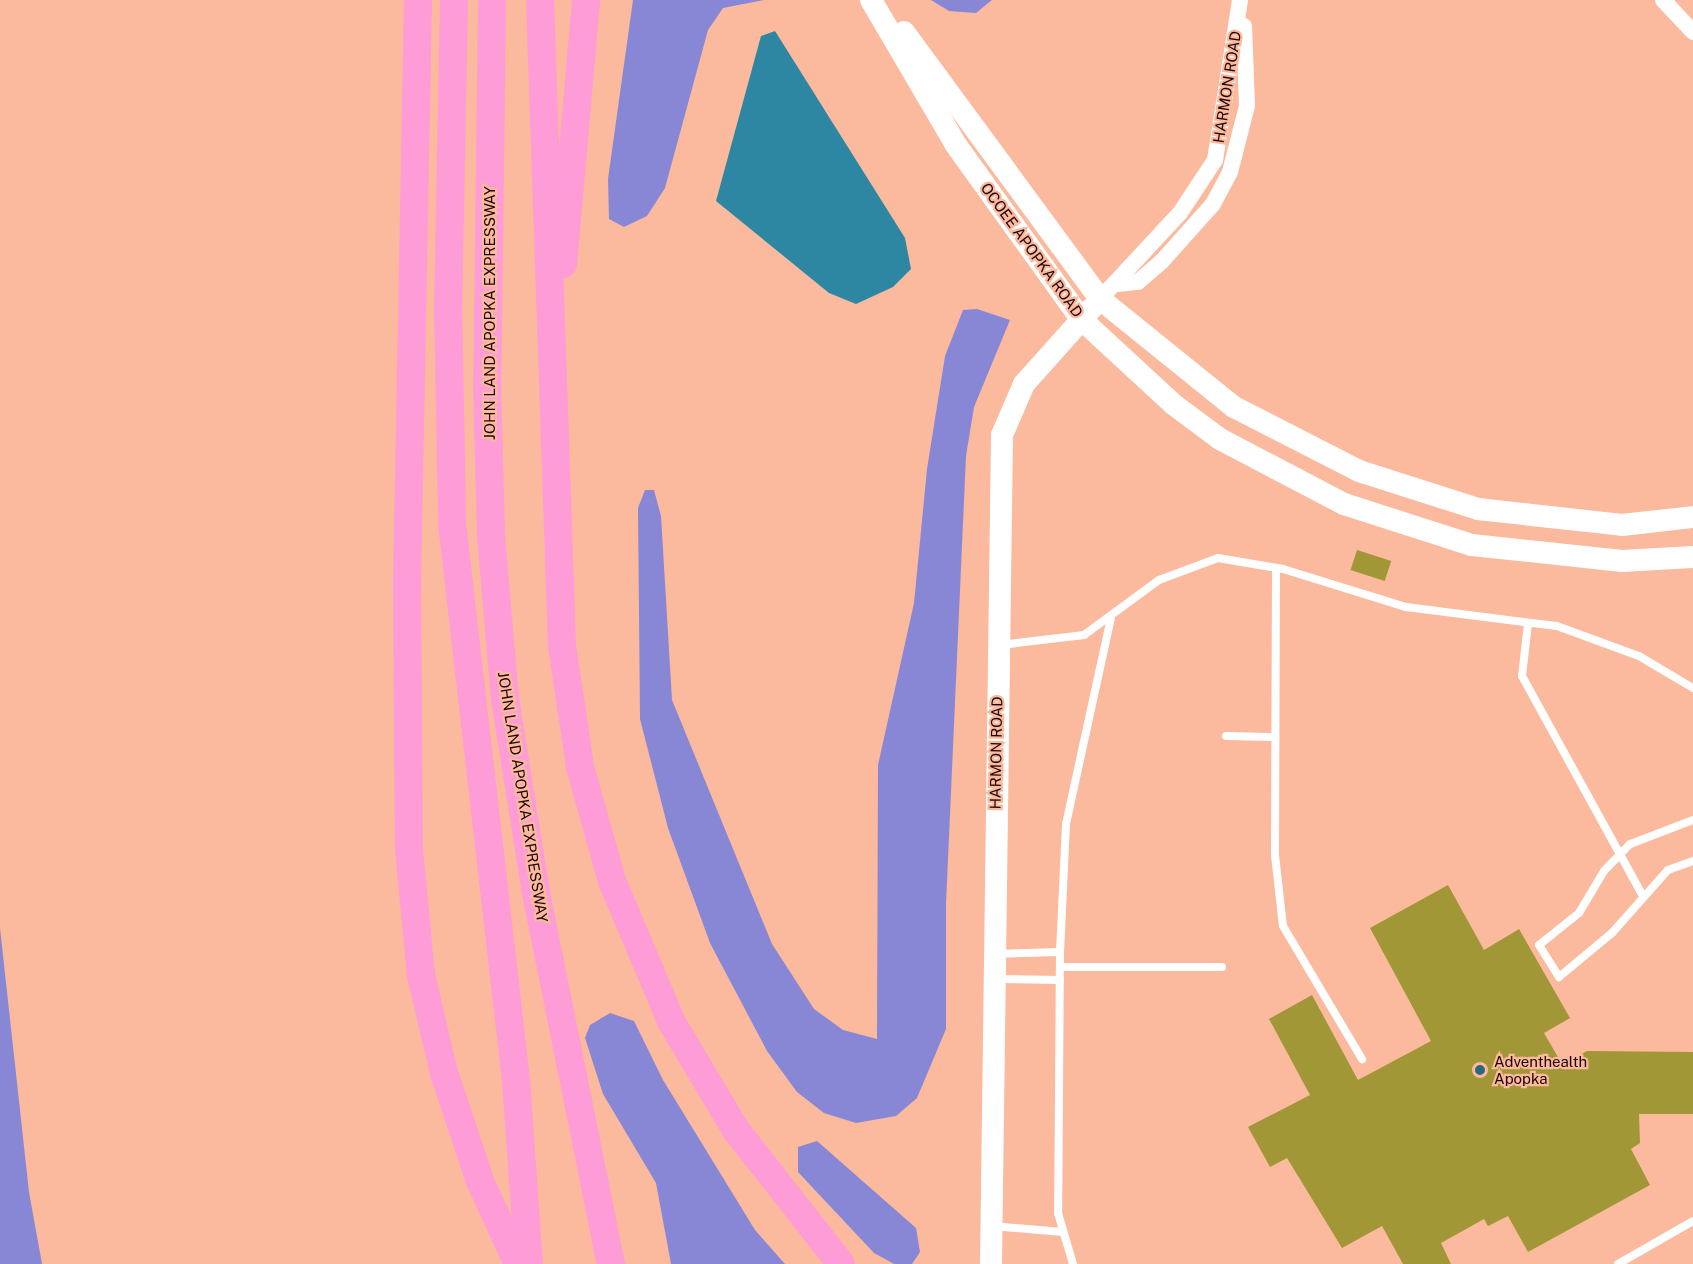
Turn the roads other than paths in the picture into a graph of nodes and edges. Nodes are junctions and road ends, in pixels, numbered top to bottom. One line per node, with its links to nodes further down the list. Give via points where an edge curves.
1 (418, 0): 37 (highway, via 407,581 409,849 421,975 444,1073 480,1181)
2 (454, 0): 38 (highway, via 448,305 452,523 516,1080)
3 (492, 0): 39 (highway, JOHN LAND APOPKA EXPRESSWAY, via 487,383 491,536 505,699 536,893)
4 (540, 0): 13 (highway)
5 (586, 0): 13 (highway)
6 (871, 0): 12 (main road, OCOEE APOPKA ROAD, via 956,145)
7 (879, 0): 11 (main road, OCOEE APOPKA ROAD)
8 (1240, 0): 11 (street, HARMON ROAD, via 1215,160 1187,204 1128,266 1118,284)
9 (1662, 0): 10 (street)
10 (1690, 23)
11 (1100, 299): 12 (main road, HARMON ROAD); 14 (main road, OCOEE APOPKA ROAD, via 1234,408 1359,471 1440,498 1530,518 1622,525)
12 (1081, 319): 15 (main road, OCOEE APOPKA ROAD, via 1173,404 1220,439 1344,504 1472,545 1528,554 1622,561); 19 (main road, HARMON ROAD, via 1024,384 1002,435)
13 (552, 376): 40 (highway, via 568,708 612,881 649,974 715,1100)
14 (1693, 517)
15 (1693, 557)
16 (1276, 568): 17 (lane, via 1218,558 1184,567); 18 (lane, via 1406,607); 22 (lane)
17 (1111, 618): 19 (lane, via 1083,636); 27 (lane, via 1066,824)
18 (1528, 624): 20 (lane, via 1573,631 1639,656); 24 (lane, via 1522,676)
19 (997, 646): 28 (main road, HARMON ROAD)
20 (1693, 688)
21 (1226, 736): 22 (lane)
22 (1275, 737): 33 (lane, via 1275,855 1283,926)
23 (1693, 820): 24 (lane)
24 (1619, 854): 26 (lane); 26 (lane, via 1579,913 1539,945 1559,977 1612,933)
25 (1693, 861): 26 (lane, via 1668,870)
26 (1643, 896)
27 (1060, 950): 28 (lane); 29 (lane)
28 (994, 954): 31 (main road, HARMON ROAD)
29 (1060, 967): 30 (lane); 32 (lane)
30 (1222, 967)
31 (994, 978): 32 (lane); 35 (main road, HARMON ROAD)
32 (1060, 980): 36 (lane, via 1058,1214)
33 (1362, 1059)
34 (1693, 1221): 43 (lane)
35 (991, 1226): 36 (lane); 41 (main road, HARMON ROAD)
36 (1063, 1232): 42 (lane)
37 (518, 1264)
38 (529, 1264)
39 (611, 1264)
40 (841, 1264)
41 (991, 1264)
42 (1073, 1264)
43 (1618, 1264)

